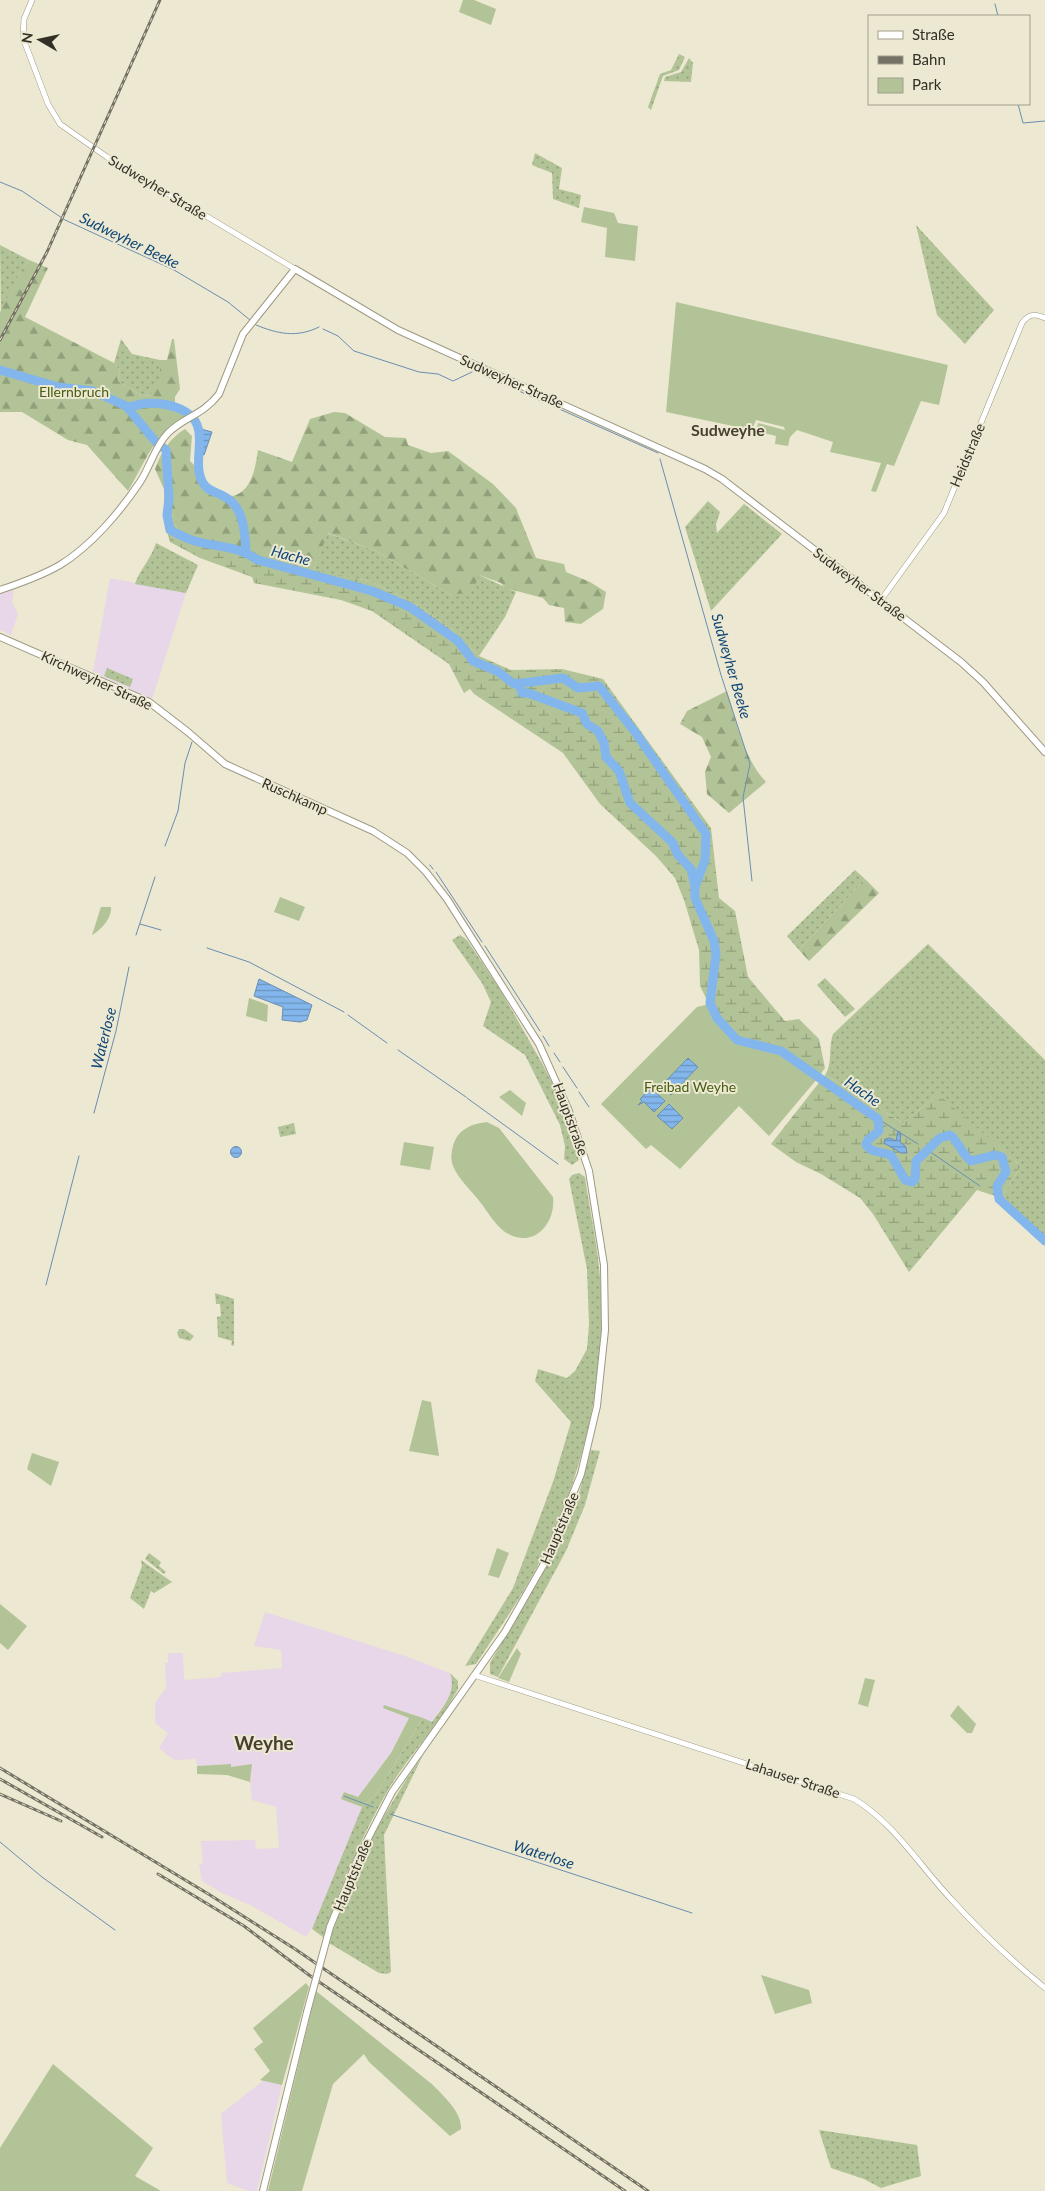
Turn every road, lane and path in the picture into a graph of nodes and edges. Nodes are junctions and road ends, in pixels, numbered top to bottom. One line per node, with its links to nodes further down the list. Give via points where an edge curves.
1 (32, 0): 2 (street, Sudweyher Straße, via 24,19 23,38 48,104 60,124 107,157)
2 (294, 269): 4 (main road, via 243,334 213,402 169,432 132,493 78,552 41,574); 5 (main road, Sudweyher Straße, via 398,330 705,469)
3 (1045, 318): 5 (street, Heidstraße, via 1029,315 1022,323 944,512)
4 (0, 590)
5 (881, 600): 8 (main road, Sudweyher Straße, via 974,673)
6 (0, 637): 7 (main road, Kirchweyher Straße, via 141,698)
7 (188, 732): 9 (main road, Ruschkamp, via 225,764 373,830)
8 (1045, 752)
9 (407, 853): 10 (main road, Hauptstraße, via 447,899 508,991 548,1061 587,1163 604,1265 602,1372 581,1474 545,1562 505,1632)
10 (474, 1675): 11 (street, Lahauser Straße, via 854,1799 882,1820 974,1924); 12 (main road, Hauptstraße, bridge, via 392,1792 358,1858 330,1927)
11 (1045, 1988)
12 (262, 2191)

